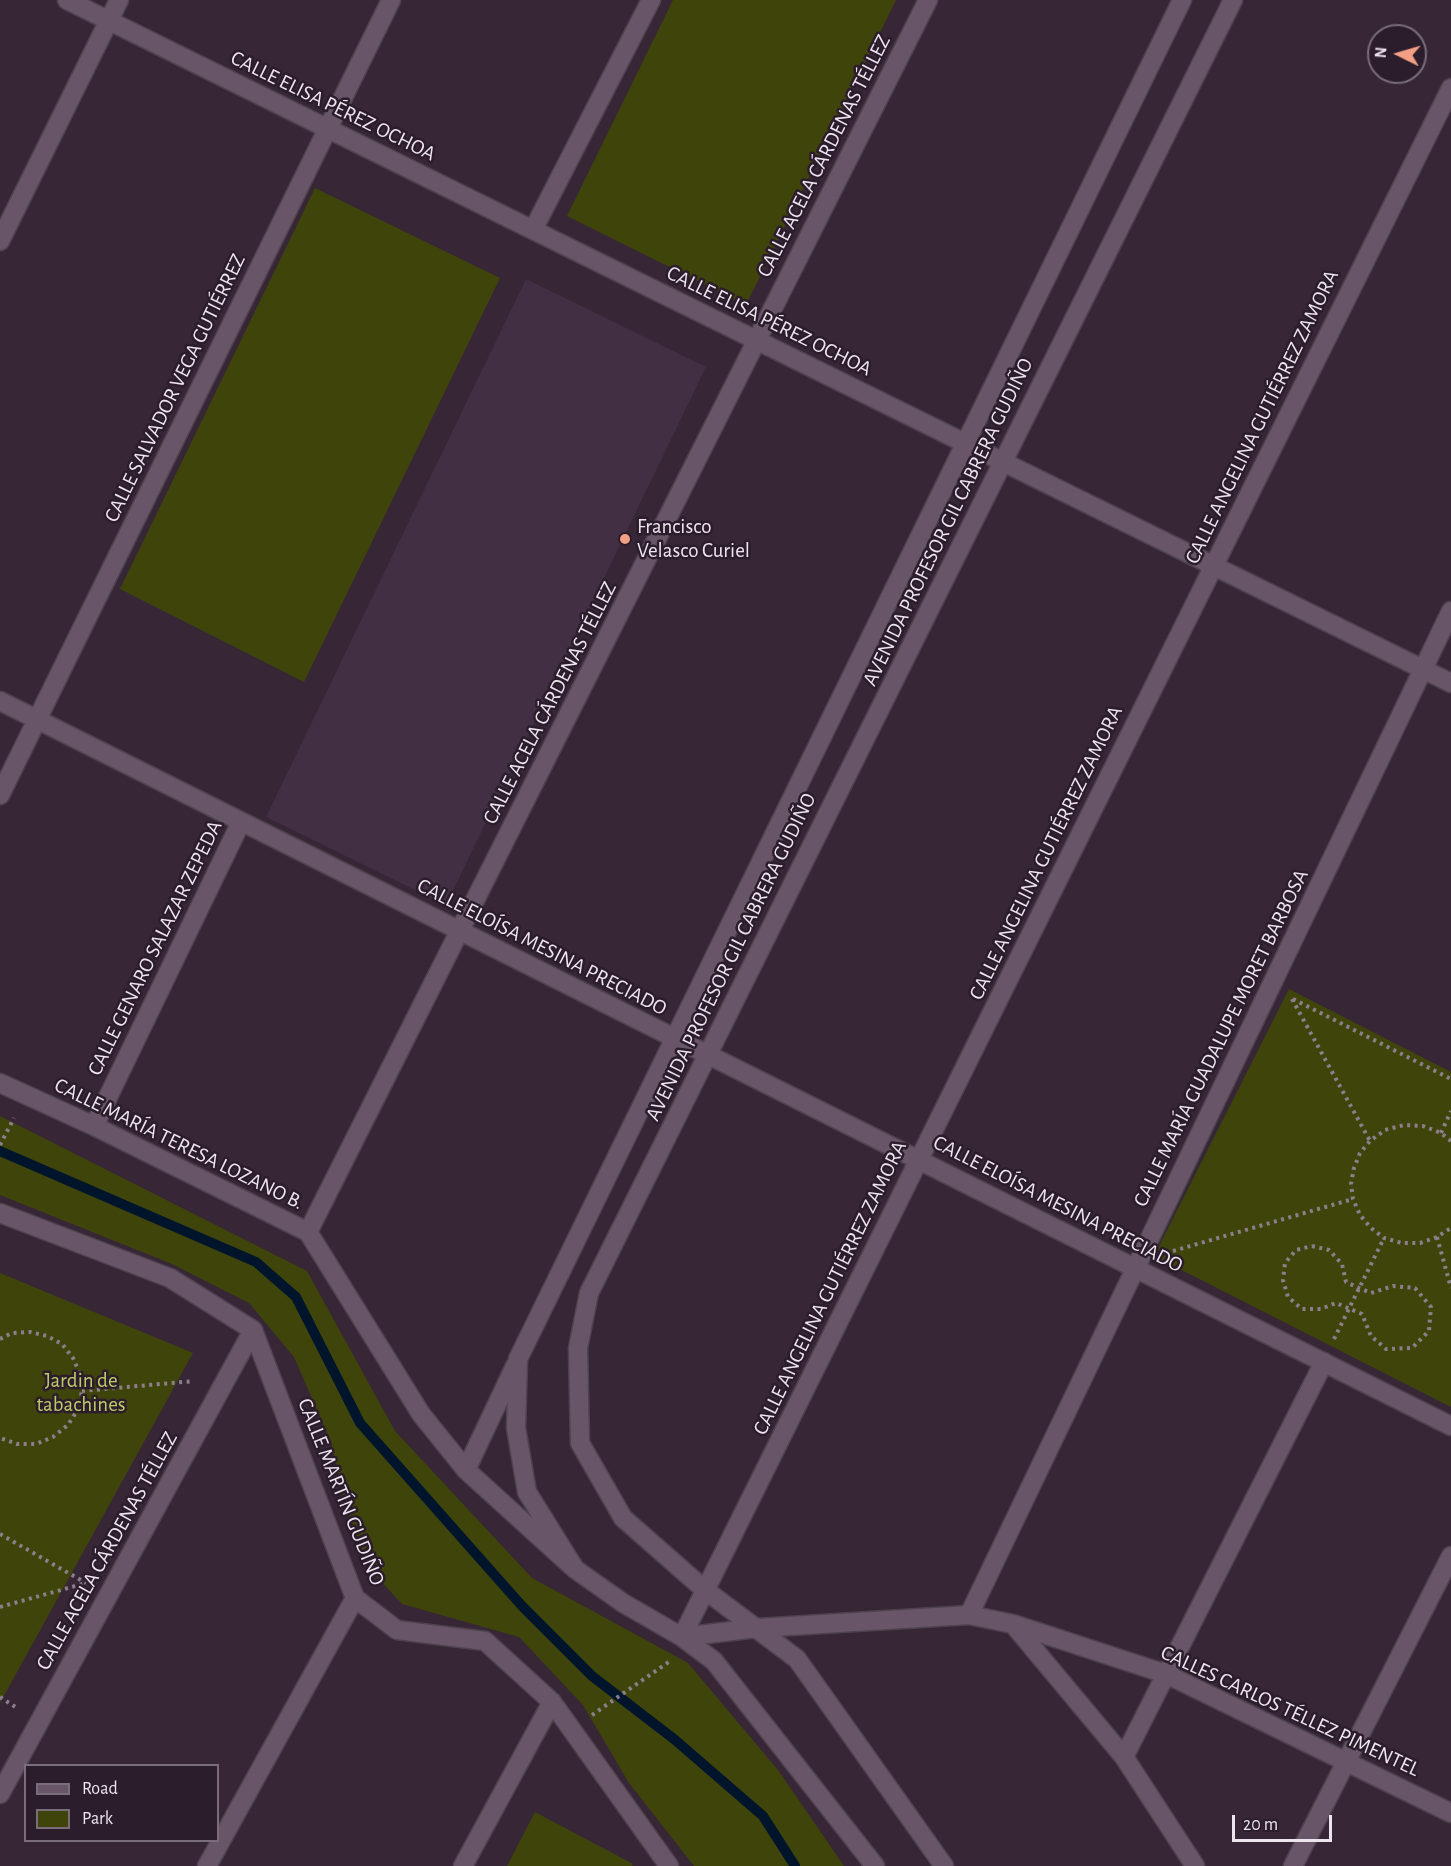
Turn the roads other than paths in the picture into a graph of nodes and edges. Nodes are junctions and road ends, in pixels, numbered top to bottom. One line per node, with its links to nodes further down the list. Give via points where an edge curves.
1 (67, 0): 8 (street, CALLE ELISA PÉREZ OCHOA)
2 (119, 0): 8 (street)
3 (391, 0): 10 (street, CALLE SALVADOR VEGA GUTIÉRREZ)
4 (651, 0): 11 (street)
5 (928, 0): 13 (street, CALLE ACELA CÁRDENAS TÉLLEZ)
6 (1182, 0): 14 (street, AVENIDA PROFESOR GIL CABRERA GUDIÑO)
7 (1233, 0): 15 (street, AVENIDA PROFESOR GIL CABRERA GUDIÑO)
8 (109, 21): 10 (street, CALLE ELISA PÉREZ OCHOA); 12 (street)
9 (1451, 88): 16 (street, CALLE ANGELINA GUTIÉRREZ ZAMORA)
10 (328, 129): 11 (street, CALLE ELISA PÉREZ OCHOA); 21 (street, CALLE SALVADOR VEGA GUTIÉRREZ)
11 (533, 230): 13 (street, CALLE ELISA PÉREZ OCHOA)
12 (0, 241)
13 (757, 340): 14 (street, CALLE ELISA PÉREZ OCHOA); 24 (street, CALLE ACELA CÁRDENAS TÉLLEZ)
14 (966, 443): 15 (street, CALLE ELISA PÉREZ OCHOA); 25 (street, AVENIDA PROFESOR GIL CABRERA GUDIÑO)
15 (1003, 462): 16 (street, CALLE ELISA PÉREZ OCHOA); 26 (street, AVENIDA PROFESOR GIL CABRERA GUDIÑO)
16 (1214, 566): 18 (street, CALLE ELISA PÉREZ OCHOA); 29 (street, CALLE ANGELINA GUTIÉRREZ ZAMORA)
17 (1451, 611): 18 (street, CALLE MARÍA GUADALUPE MORET BARBOSA)
18 (1423, 669): 19 (street, CALLE ELISA PÉREZ OCHOA); 32 (street, CALLE MARÍA GUADALUPE MORET BARBOSA)
19 (1451, 683)
20 (0, 701): 21 (street, CALLE ELOÍSA MESINA PRECIADO)
21 (37, 720): 22 (street, CALLE SALVADOR VEGA GUTIÉRREZ); 23 (street, CALLE ELOÍSA MESINA PRECIADO)
22 (0, 795)
23 (241, 822): 24 (street, CALLE ELOÍSA MESINA PRECIADO); 28 (street, CALLE GENARO SALAZAR ZEPEDA)
24 (460, 931): 25 (street, CALLE ELOÍSA MESINA PRECIADO); 31 (street, CALLE ACELA CÁRDENAS TÉLLEZ)
25 (675, 1038): 26 (street, CALLE ELOÍSA MESINA PRECIADO); 34 (street, AVENIDA PROFESOR GIL CABRERA GUDIÑO)
26 (708, 1055): 29 (street, CALLE ELOÍSA MESINA PRECIADO); 40 (street, AVENIDA PROFESOR GIL CABRERA GUDIÑO, via 589,1293 578,1348 580,1443 623,1518)
27 (0, 1083): 28 (street, CALLE MARÍA TERESA LOZANO B.)
28 (94, 1126): 31 (street, CALLE MARÍA TERESA LOZANO B.)
29 (919, 1160): 32 (street, CALLE ELOÍSA MESINA PRECIADO); 40 (street, CALLE ANGELINA GUTIÉRREZ ZAMORA)
30 (0, 1213): 33 (street, via 170,1278)
31 (308, 1232): 37 (street, CALLE MARÍA TERESA LOZANO B., via 421,1414)
32 (1136, 1268): 35 (street, CALLE ELOÍSA MESINA PRECIADO); 42 (street, CALLE MARÍA GUADALUPE MORET BARBOSA)
33 (253, 1330): 41 (street, CALLE MARTÍN GUDIÑO); 50 (street, CALLE ACELA CÁRDENAS TÉLLEZ)
34 (518, 1359): 37 (street, AVENIDA PROFESOR GIL CABRERA GUDIÑO); 39 (street, AVENIDA PROFESOR GIL CABRERA GUDIÑO, via 516,1428 527,1492)
35 (1324, 1362): 36 (street, CALLE ELOÍSA MESINA PRECIADO); 46 (street)
36 (1451, 1426)
37 (466, 1470): 39 (street, AVENIDA PROFESOR GIL CABRERA GUDIÑO)
38 (1451, 1556): 49 (street)
39 (575, 1569): 45 (street, AVENIDA PROFESOR GIL CABRERA GUDIÑO)
40 (705, 1590): 44 (street, AVENIDA PROFESOR GIL CABRERA GUDIÑO); 45 (street, CALLE ANGELINA GUTIÉRREZ ZAMORA)
41 (355, 1598): 47 (street, CALLE MARTÍN GUDIÑO, via 397,1630 485,1641); 52 (street)
42 (969, 1615): 43 (street, CALLES CARLOS TÉLLEZ PIMENTEL); 44 (street, CALLES CARLOS TÉLLEZ PIMENTEL)
43 (1013, 1624): 46 (street, CALLES CARLOS TÉLLEZ PIMENTEL); 48 (street)
44 (757, 1628): 45 (street, CALLES CARLOS TÉLLEZ PIMENTEL); 56 (street, AVENIDA PROFESOR GIL CABRERA GUDIÑO, via 797,1659)
45 (682, 1637): 55 (street, AVENIDA PROFESOR GIL CABRERA GUDIÑO, via 714,1661)
46 (1166, 1674): 48 (street); 49 (street, CALLES CARLOS TÉLLEZ PIMENTEL)
47 (552, 1702): 53 (street); 54 (street, CALLE MARTÍN GUDIÑO)
48 (1124, 1757): 57 (street)
49 (1346, 1762): 51 (street, CALLES CARLOS TÉLLEZ PIMENTEL); 58 (street)
50 (0, 1794)
51 (1451, 1813)
52 (207, 1866)
53 (463, 1866)
54 (669, 1866)
55 (875, 1866)
56 (944, 1866)
57 (1195, 1866)
58 (1293, 1866)

